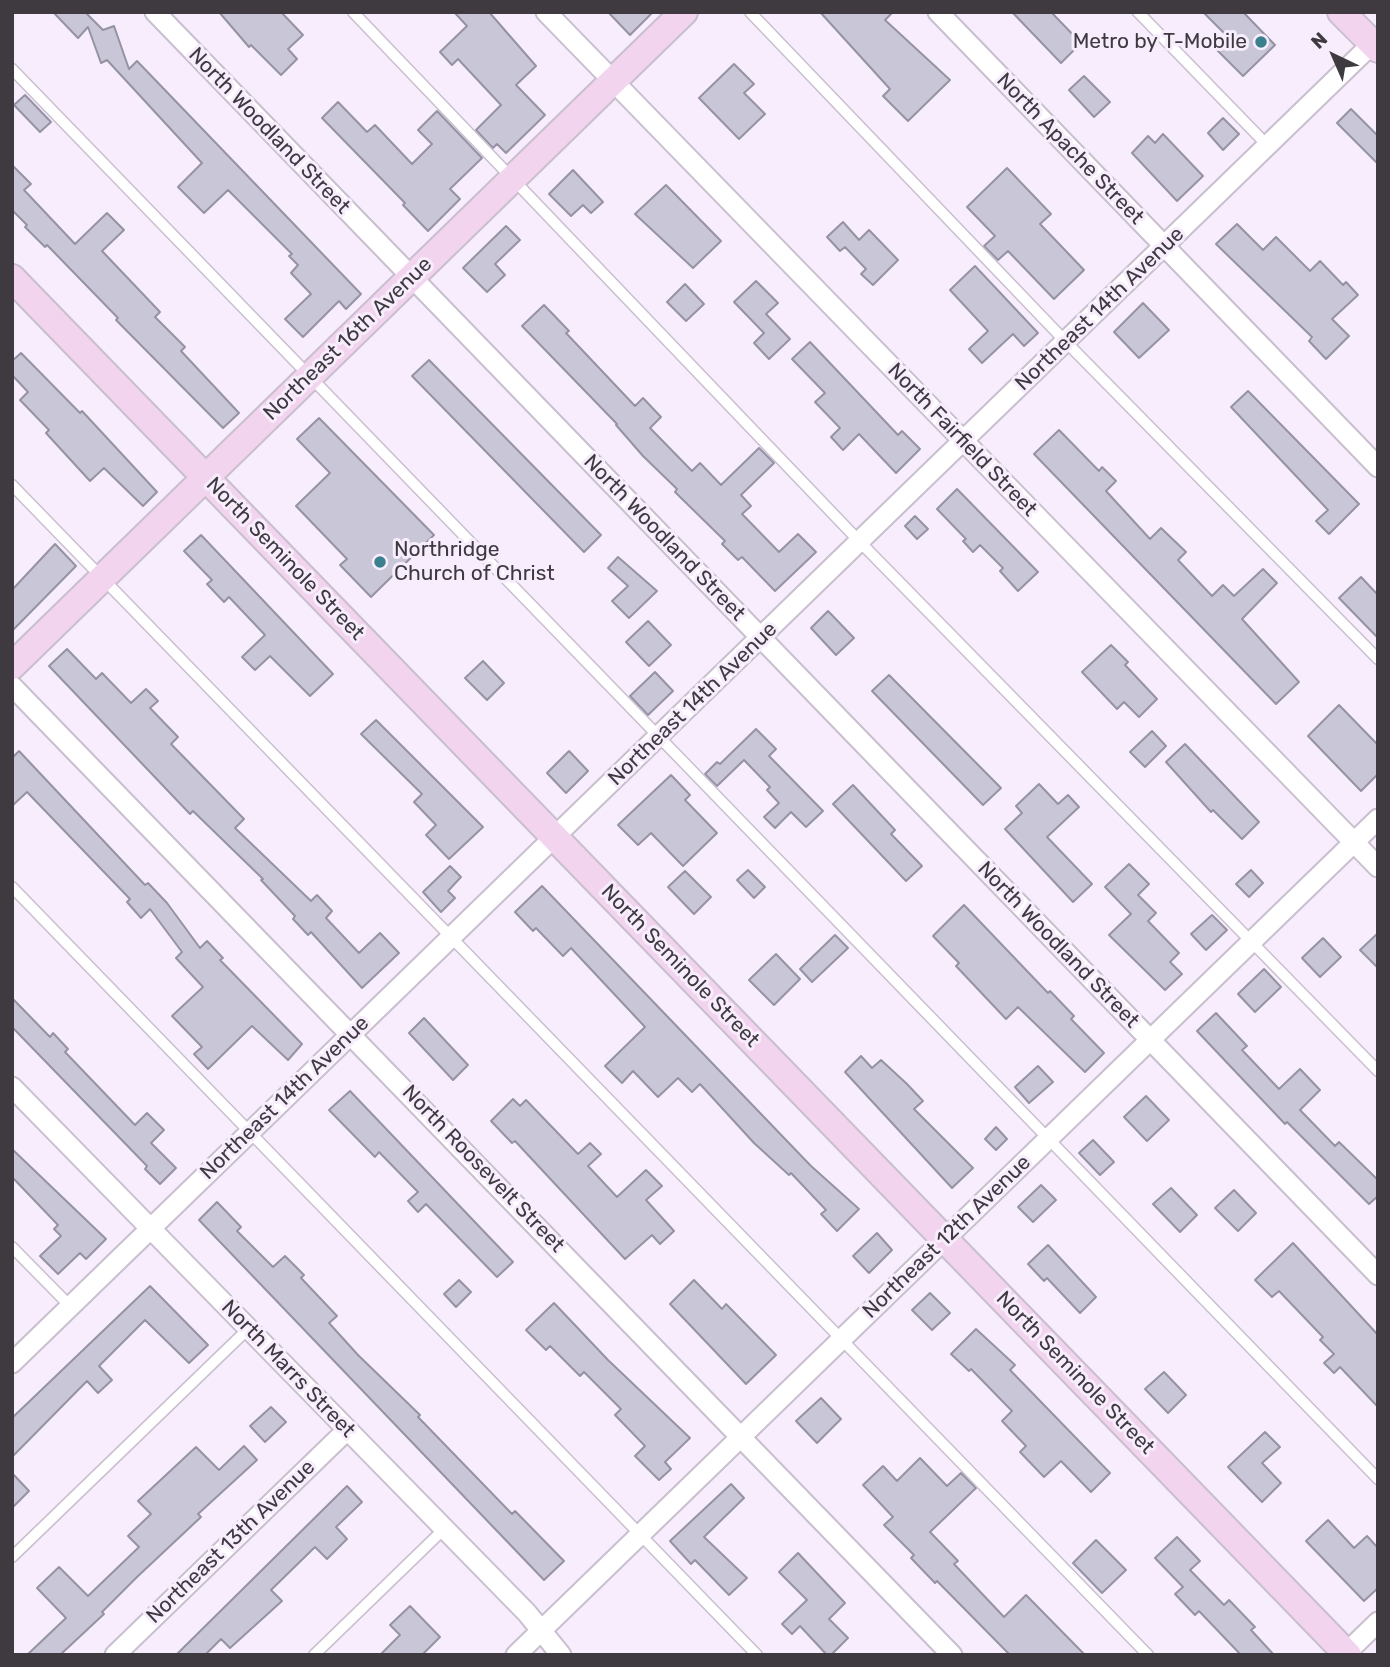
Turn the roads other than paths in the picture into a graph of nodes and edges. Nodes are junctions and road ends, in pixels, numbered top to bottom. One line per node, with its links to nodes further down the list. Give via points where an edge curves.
1 (155, 12): 16 (street, North Woodland Street)
2 (353, 12): 13 (lane)
3 (547, 12): 11 (street, North Fairfield Street)
4 (684, 12): 11 (street, Northeast 16th Avenue)
5 (750, 12): 17 (lane)
6 (938, 12): 14 (street, North Apache Street)
7 (1138, 12): 12 (lane)
8 (1341, 12): 9 (street)
9 (1375, 47): 12 (street, Northeast 14th Avenue)
10 (12, 69): 18 (lane)
11 (613, 81): 13 (street, Northeast 16th Avenue); 19 (street, North Fairfield Street)
12 (1268, 146): 14 (street, Northeast 14th Avenue)
13 (513, 179): 16 (street, Northeast 16th Avenue); 23 (lane)
14 (1165, 247): 17 (street, Northeast 14th Avenue); 20 (street, North Apache Street)
15 (12, 278): 21 (street, North Seminole Street)
16 (412, 278): 18 (street, Northeast 16th Avenue); 25 (street, North Woodland Street)
17 (1066, 342): 19 (street, Northeast 14th Avenue); 26 (lane)
18 (310, 376): 21 (street, Northeast 16th Avenue); 29 (lane)
19 (963, 441): 23 (street, Northeast 14th Avenue); 32 (street, North Fairfield Street)
20 (1378, 467)
21 (206, 477): 24 (street, Northeast 16th Avenue); 31 (street, North Seminole Street)
22 (12, 485): 24 (lane)
23 (860, 542): 25 (street, Northeast 14th Avenue); 36 (lane)
24 (102, 578): 27 (street, Northeast 16th Avenue); 35 (lane)
25 (761, 638): 29 (street, Northeast 14th Avenue); 38 (street, North Woodland Street)
26 (1378, 659)
27 (12, 666)
28 (12, 686): 37 (street, North Roosevelt Street)
29 (657, 738): 31 (street, Northeast 14th Avenue); 42 (lane)
30 (1378, 819): 32 (street, Northeast 12th Avenue)
31 (555, 838): 35 (street, Northeast 14th Avenue); 44 (street, North Seminole Street)
32 (1353, 842): 33 (street, North Fairfield Street); 36 (street, Northeast 12th Avenue)
33 (1378, 867)
34 (12, 887): 41 (lane)
35 (452, 937): 37 (street, Northeast 14th Avenue); 49 (lane)
36 (1251, 940): 38 (street, Northeast 12th Avenue); 39 (lane)
37 (352, 1034): 41 (street, Northeast 14th Avenue); 52 (street, North Roosevelt Street)
38 (1149, 1040): 42 (street, Northeast 12th Avenue); 46 (street, North Woodland Street)
39 (1378, 1071)
40 (12, 1087): 43 (street, North Marrs Street)
41 (250, 1131): 43 (street, Northeast 14th Avenue); 55 (lane)
42 (1048, 1138): 44 (street, Northeast 12th Avenue); 53 (lane)
43 (149, 1228): 47 (street, Northeast 14th Avenue); 48 (street, North Marrs Street)
44 (945, 1240): 49 (street, Northeast 12th Avenue); 59 (street, North Seminole Street)
45 (12, 1247): 47 (lane)
46 (1378, 1275)
47 (70, 1306): 50 (street, Northeast 14th Avenue)
48 (248, 1329): 51 (street, North Marrs Street); 56 (lane)
49 (843, 1339): 52 (street, Northeast 12th Avenue); 66 (lane)
50 (12, 1363)
51 (347, 1430): 54 (street, North Marrs Street); 60 (street, Northeast 13th Avenue)
52 (742, 1438): 55 (street, Northeast 12th Avenue); 65 (street, North Roosevelt Street)
53 (1378, 1479)
54 (444, 1529): 58 (street, North Marrs Street); 61 (lane)
55 (641, 1535): 58 (street, Northeast 12th Avenue); 64 (lane)
56 (12, 1557)
57 (1378, 1622): 59 (street)
58 (540, 1631): 62 (street, Northeast 12th Avenue); 63 (street, North Marrs Street)
59 (1346, 1654)
60 (115, 1655)
61 (314, 1655)
62 (516, 1655)
63 (561, 1655)
64 (757, 1655)
65 (952, 1655)
66 (1148, 1655)

